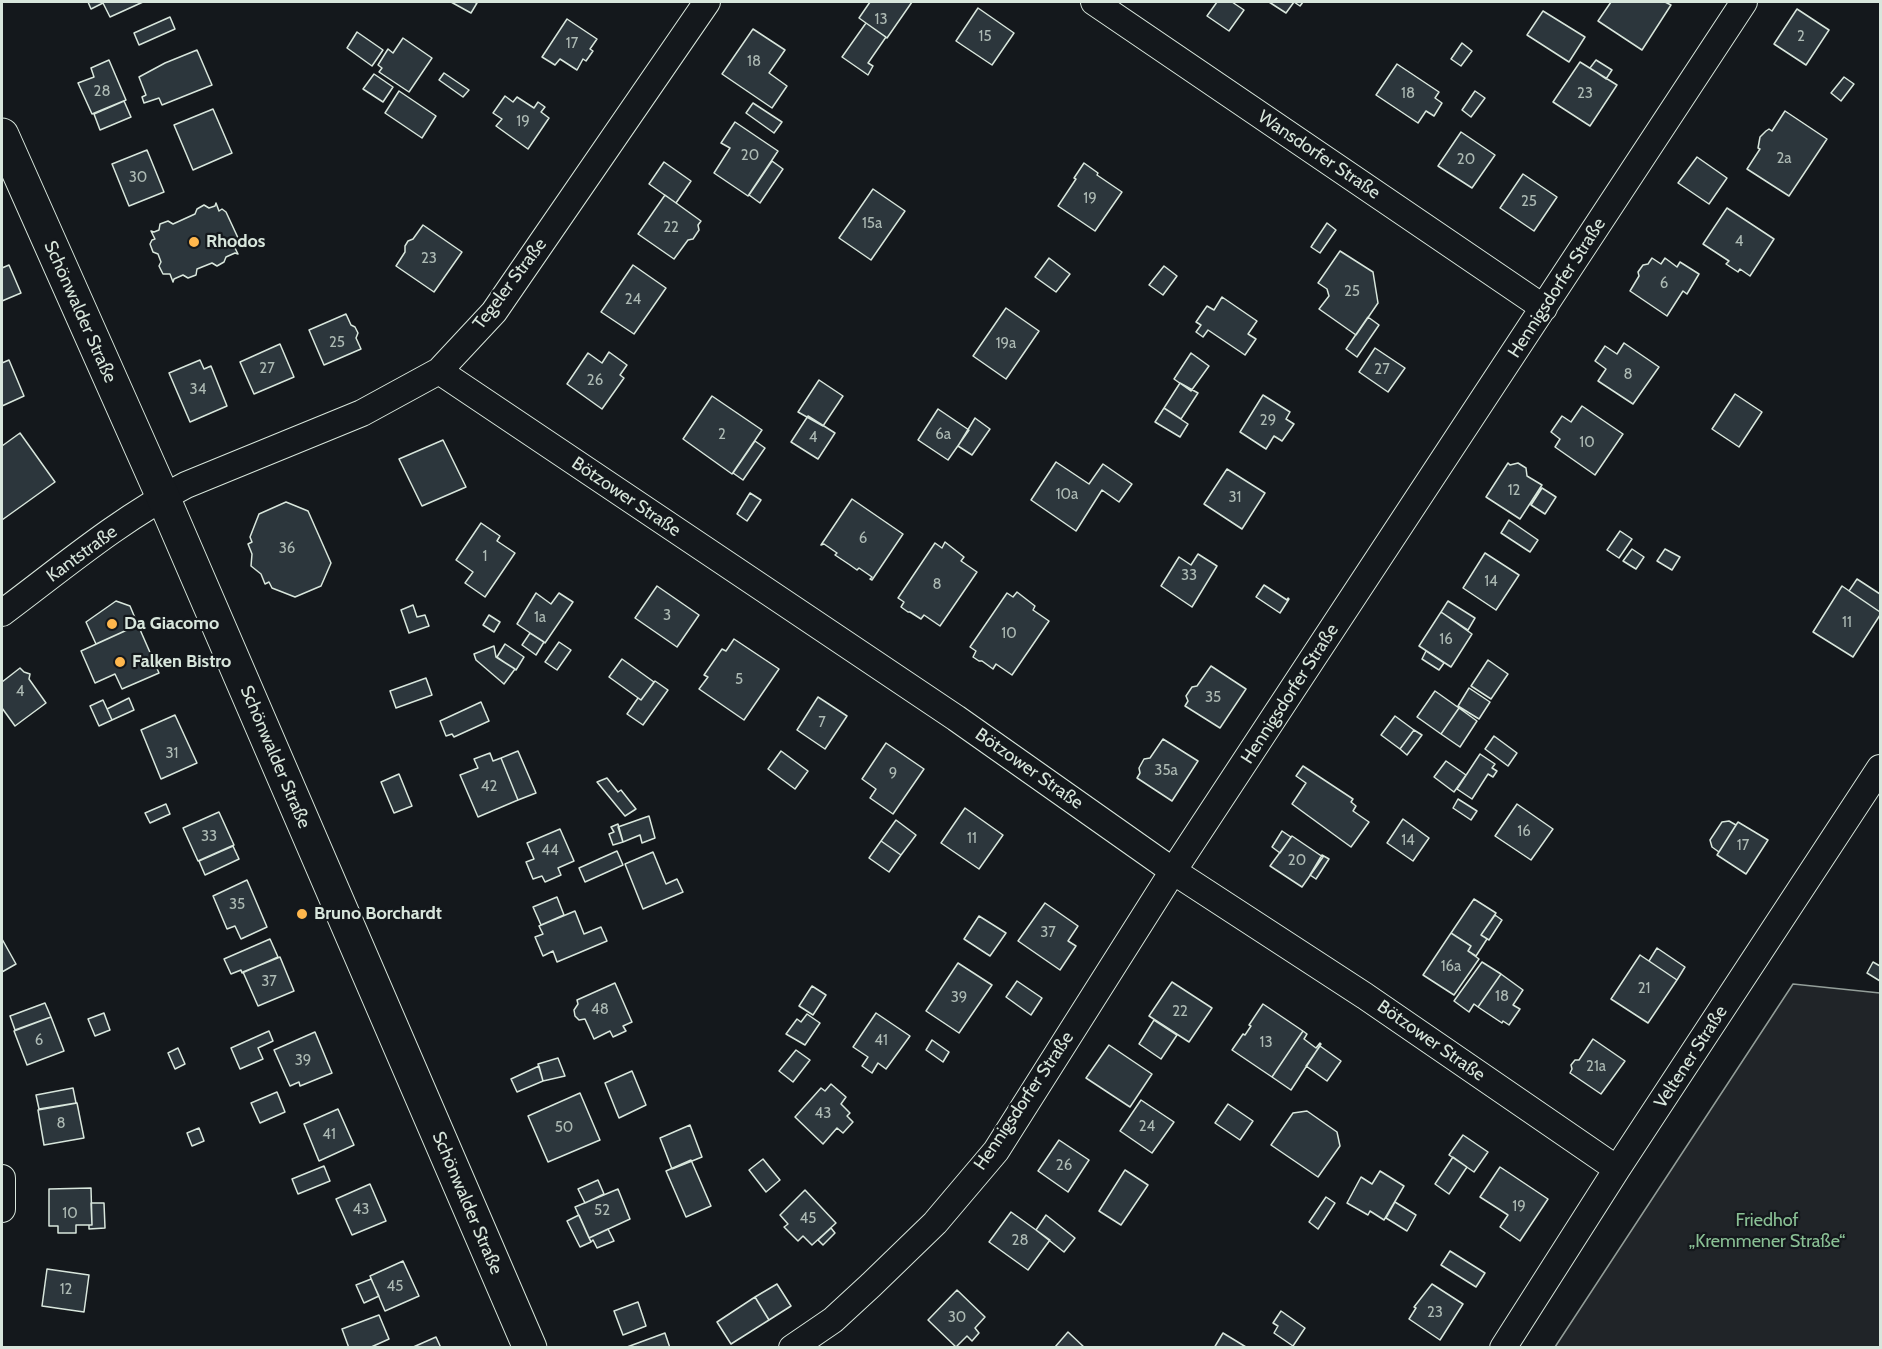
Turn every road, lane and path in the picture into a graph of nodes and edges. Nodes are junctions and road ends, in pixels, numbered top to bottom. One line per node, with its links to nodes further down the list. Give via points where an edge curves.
1 (706, 2): 6 (street, Tegeler Straße, via 494,312)
2 (1094, 2): 5 (street, Wansdorfer Straße)
3 (1744, 2): 5 (street, Hennigsdorfer Straße)
4 (2, 135): 7 (main road, Schönwalder Straße)
5 (1544, 308): 10 (street, Hennigsdorfer Straße)
6 (439, 371): 7 (street, Tegeler Straße, via 362,413); 10 (street, Bötzower Straße, via 956,718)
7 (163, 497): 8 (street, Kantstraße); 14 (main road, Schönwalder Straße)
8 (2, 613)
9 (1881, 768): 11 (street, Veltener Straße)
10 (1173, 870): 11 (street, Bötzower Straße); 15 (street, Hennigsdorfer Straße, via 996,1151 934,1223 871,1285 833,1320)
11 (1617, 1168): 16 (street, Veltener Straße)
12 (2, 1178): 13 (street)
13 (2, 1209)
14 (530, 1347)
15 (792, 1347)
16 (1503, 1347)

